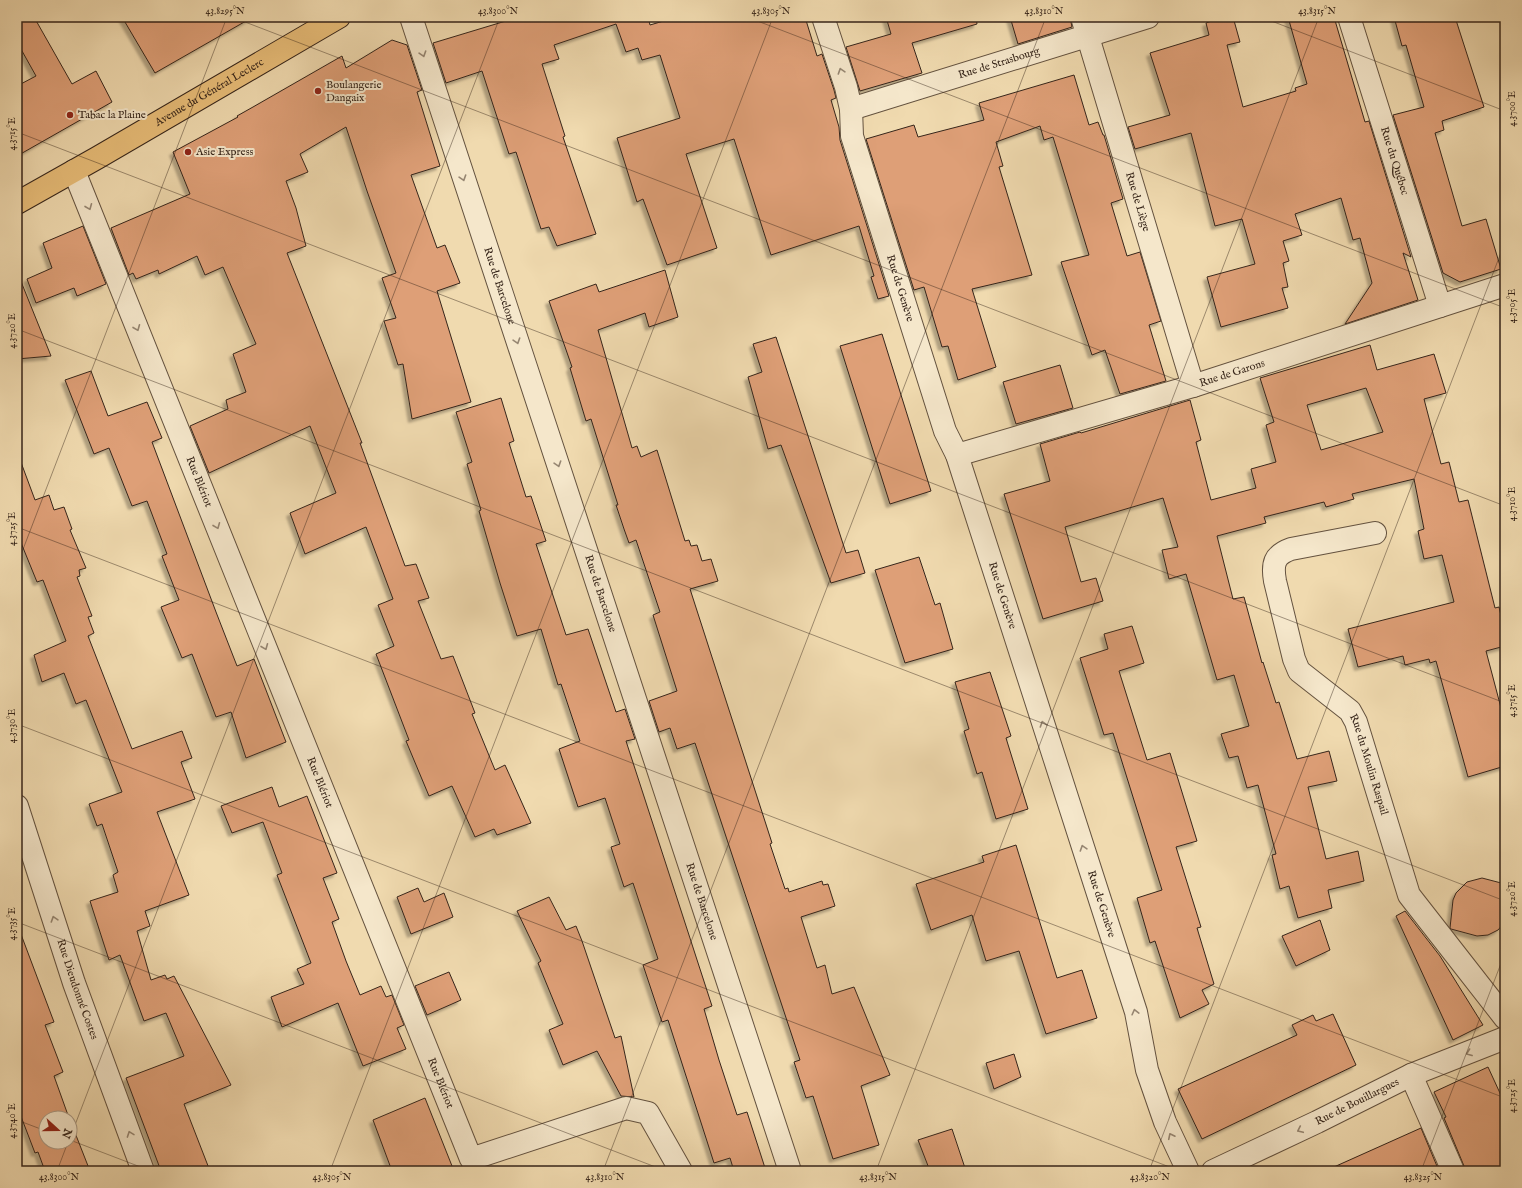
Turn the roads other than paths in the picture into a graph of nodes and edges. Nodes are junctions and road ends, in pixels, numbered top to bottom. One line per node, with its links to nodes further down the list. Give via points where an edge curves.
1 (339, 17): 8 (main road, Avenue du Général Leclerc)
2 (411, 17): 21 (street, Rue de Barcelone, one-way to 21)
3 (823, 17): 7 (street, Rue de Genève, one-way to 3)
4 (1148, 17): 6 (street, Rue de Strasbourg)
5 (1349, 17): 11 (street, Rue du Québec)
6 (1085, 27): 7 (street, Rue de Strasbourg); 12 (street, Rue de Liège)
7 (851, 109): 13 (street, Rue de Genève, via 852,136 945,431)
8 (74, 171): 9 (main road, Avenue du Général Leclerc); 20 (street, Rue Blériot, one-way to 20, via 471,1159 626,1108 648,1113)
9 (17, 202)
10 (1505, 285): 11 (street, Rue de Garons)
11 (1440, 306): 12 (street, Rue de Garons)
12 (1193, 386): 13 (street, Rue de Garons)
13 (957, 455): 22 (street, Rue de Genève, one-way to 13, via 1164,1122 1146,1070 1136,1012)
14 (1375, 533): 16 (street, Rue du Moulin Raspail, via 1291,549 1275,560 1275,581 1294,659 1299,671 1350,711 1356,722 1409,896)
15 (17, 806): 19 (street, Rue Dieudonné Costes, one-way to 15, via 74,983)
16 (1505, 1018)
17 (1505, 1038): 18 (street, Rue de Bouillargues, one-way to 18)
18 (1411, 1075): 23 (street, Rue de Bouillargues, one-way to 23); 24 (street)
19 (143, 1171)
20 (681, 1171)
21 (790, 1171)
22 (1188, 1171)
23 (1213, 1171)
24 (1453, 1171)

